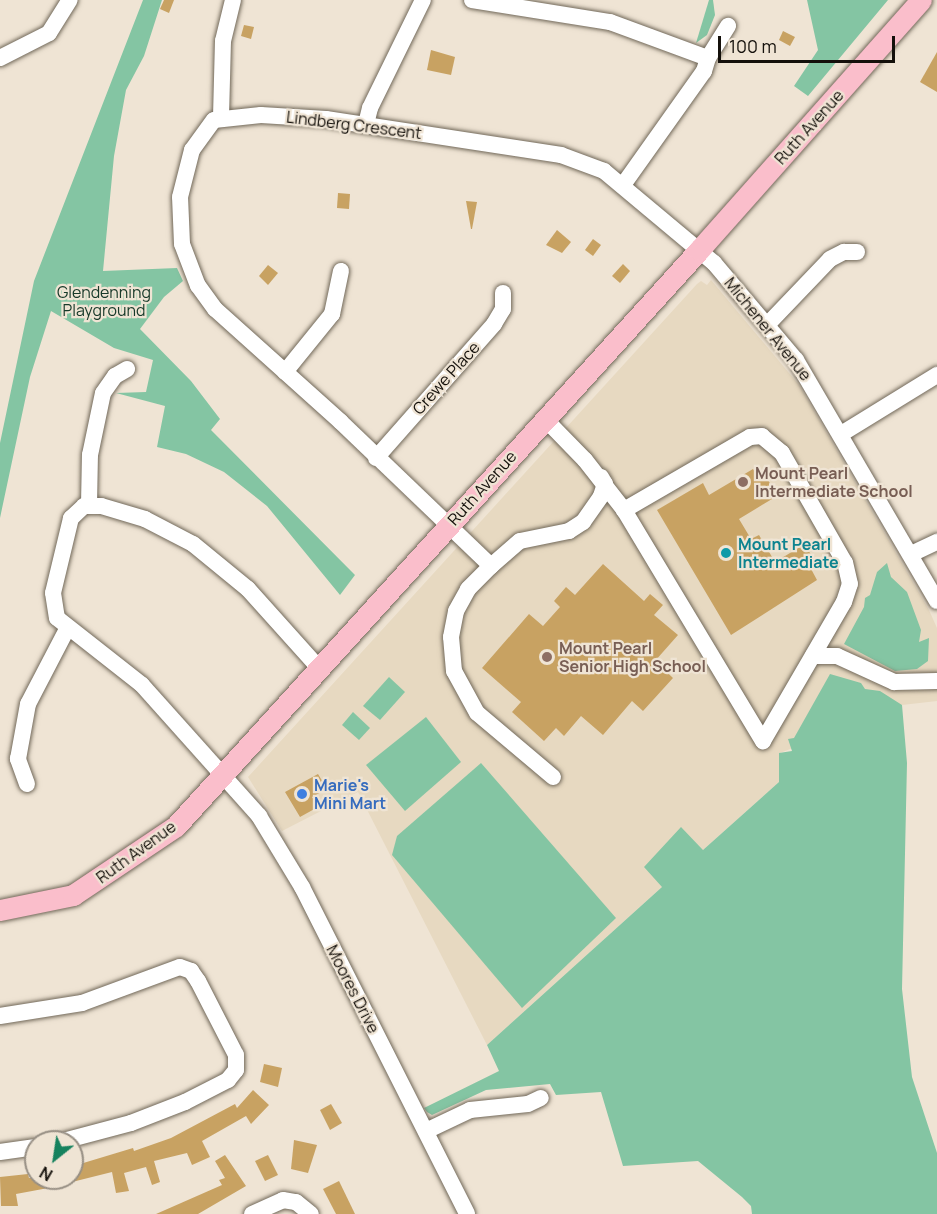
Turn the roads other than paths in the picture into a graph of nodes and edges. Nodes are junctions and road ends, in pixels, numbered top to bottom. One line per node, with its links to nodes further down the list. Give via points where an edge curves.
1 (70, 0): 7 (street, via 49,33)
2 (233, 0): 9 (street, via 223,48)
3 (423, 0): 10 (street, via 370,108)
4 (472, 0): 8 (street, via 610,22)
5 (919, 0): 12 (main road, Ruth Avenue)
6 (728, 26): 8 (street)
7 (0, 58)
8 (708, 58): 11 (street, via 704,70)
9 (221, 117): 10 (street, Lindberg Crescent, via 294,116); 18 (street, via 202,132 184,174 179,221 185,257 209,303)
10 (366, 124): 11 (street, Lindberg Crescent, via 561,155 595,166)
11 (623, 185): 12 (street, Lindberg Crescent)
12 (699, 250): 16 (street, Michener Avenue); 20 (main road, Ruth Avenue)
13 (857, 252): 16 (street, via 844,252 830,259)
14 (341, 272): 18 (street, via 332,314)
15 (503, 293): 22 (street, Crewe Place, via 503,309 494,324)
16 (767, 325): 21 (street, Michener Avenue, via 811,381)
17 (127, 369): 24 (street, via 115,376 103,393 90,455)
18 (285, 372): 22 (street)
19 (937, 375): 21 (street)
20 (548, 416): 23 (street, via 587,452); 26 (main road, Ruth Avenue)
21 (841, 434): 28 (street, Michener Avenue)
22 (376, 458): 26 (street)
23 (605, 484): 25 (street); 29 (street, via 593,511 577,527 520,541)
24 (89, 505): 31 (street, via 75,513 68,524 55,581 54,612); 33 (street, via 145,519 209,555 248,589)
25 (624, 510): 32 (street, via 763,741); 32 (street, via 745,439 762,436 773,443 850,577 847,596)
26 (449, 525): 29 (street); 33 (main road, Ruth Avenue)
27 (937, 542): 28 (street)
28 (911, 554): 30 (street, Michener Avenue)
29 (491, 566): 36 (street, via 468,589 456,611 451,637 454,671 477,713)
30 (937, 601)
31 (66, 629): 35 (street, Moores Drive, via 133,676); 37 (street, via 28,704 18,759)
32 (813, 656): 34 (street, via 837,656 894,682)
33 (318, 668): 35 (main road, Ruth Avenue)
34 (937, 681)
35 (223, 774): 38 (main road, Ruth Avenue, via 176,826 102,878 57,900); 41 (street, Moores Drive, via 259,816 282,852)
36 (553, 777)
37 (27, 784)
38 (0, 910)
39 (0, 1016): 42 (street, via 82,1003 180,967 198,981 236,1055 236,1070 228,1080 185,1102)
40 (542, 1098): 41 (street, via 528,1104 470,1110)
41 (426, 1131): 47 (street, Moores Drive)
42 (84, 1135)
43 (24, 1149): 44 (street)
44 (0, 1152)
45 (252, 1214): 46 (street, via 283,1200 296,1203)
46 (311, 1214)
47 (466, 1214)

